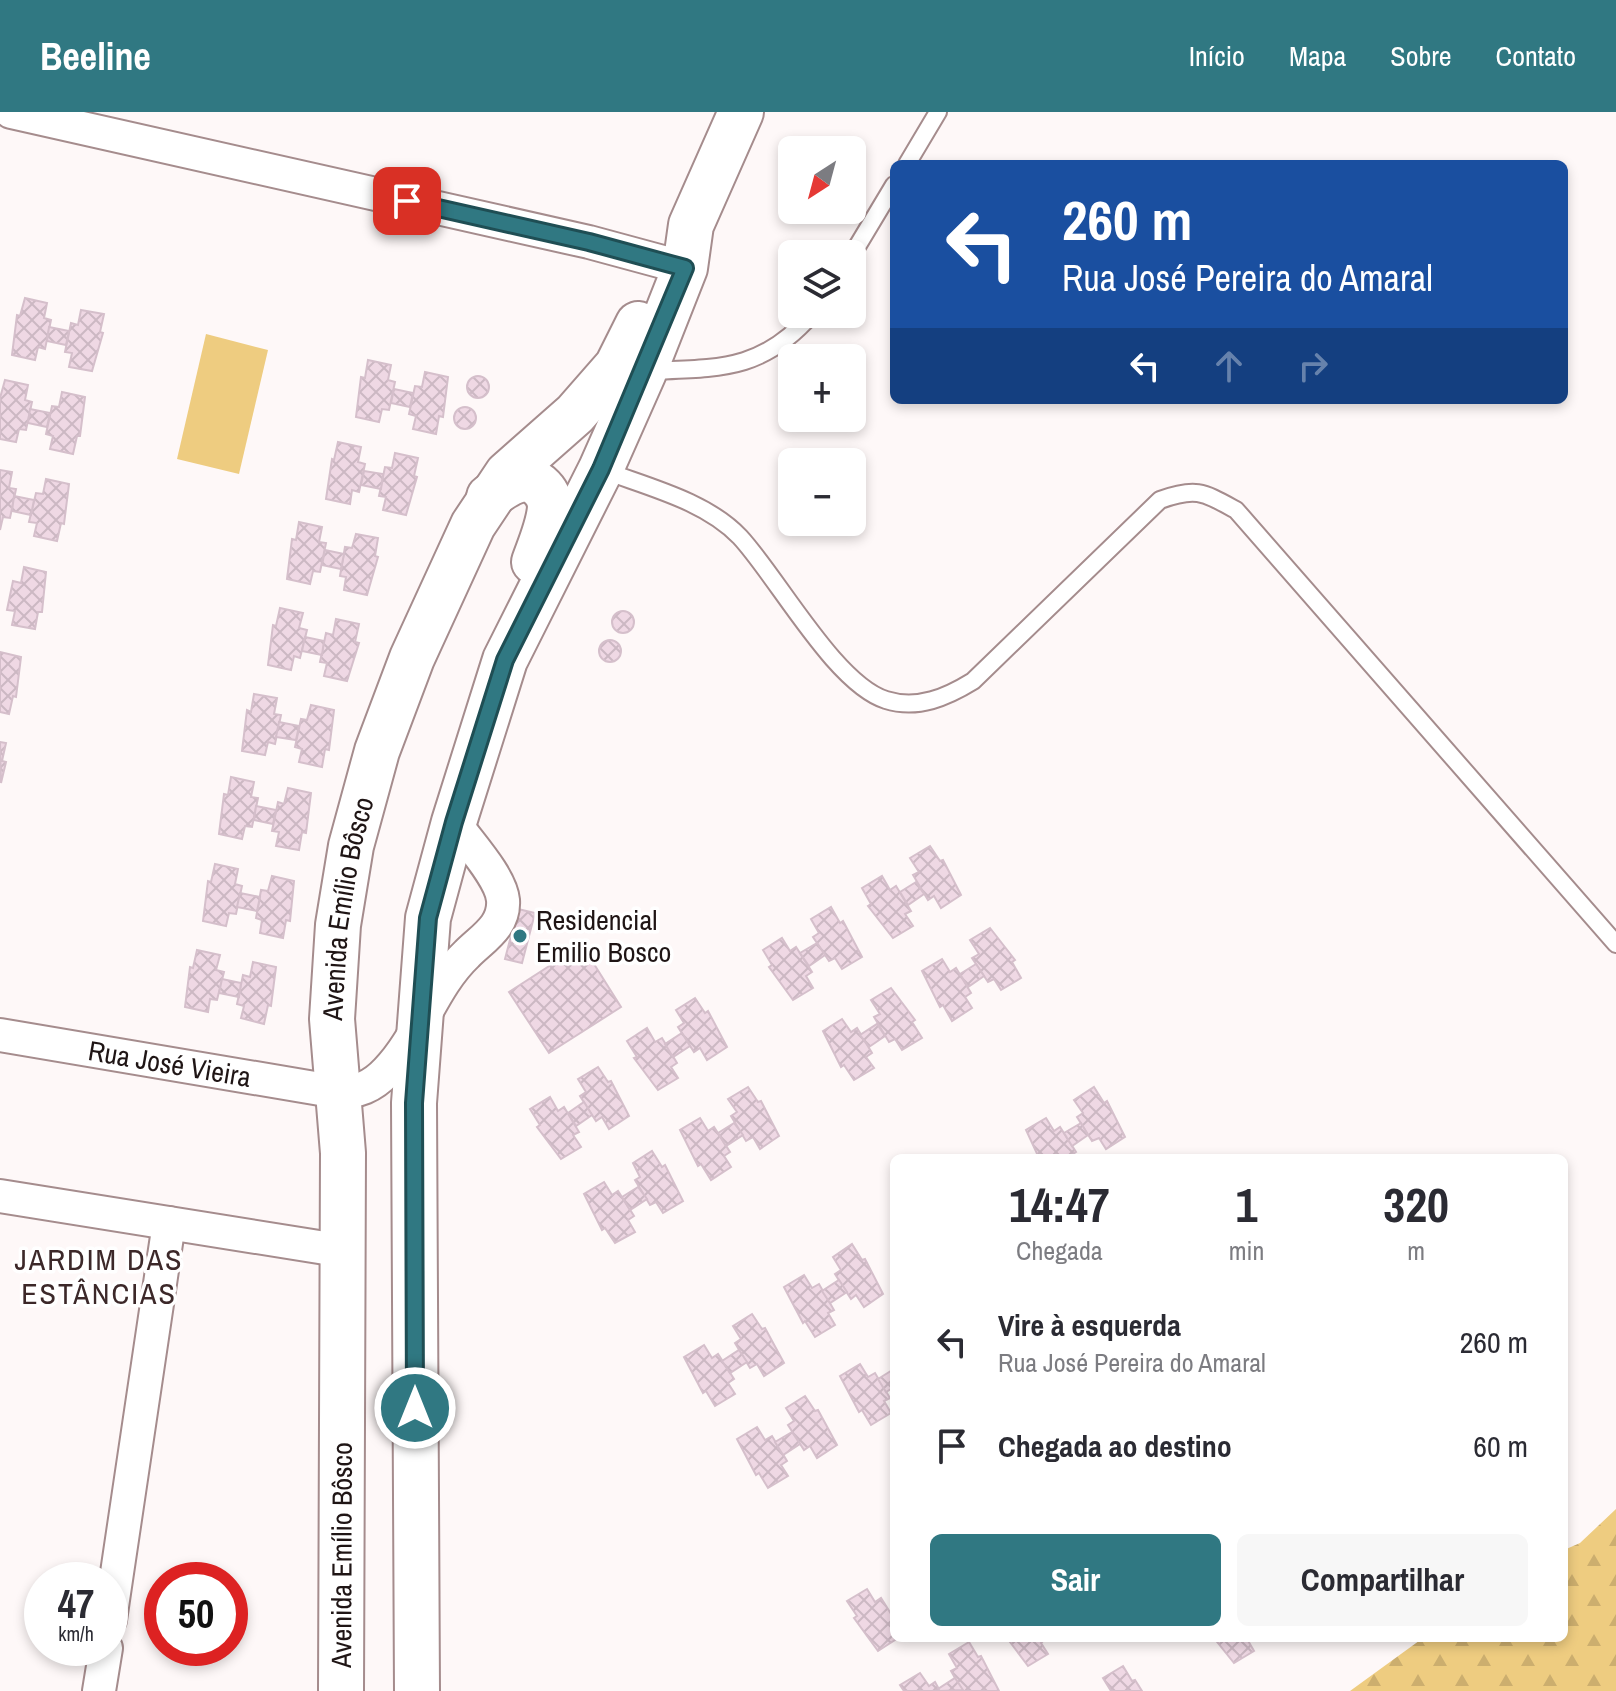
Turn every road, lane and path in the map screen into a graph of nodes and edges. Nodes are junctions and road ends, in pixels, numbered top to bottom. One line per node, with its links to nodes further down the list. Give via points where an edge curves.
1 (11, 112): 7 (street)
2 (741, 112): 7 (main road, Avenida Emílio Bôsco)
3 (938, 112): 4 (lane)
4 (909, 160)
5 (890, 192): 6 (lane)
6 (861, 240)
7 (672, 264): 9 (main road, Avenida Emílio Bôsco); 11 (main road, Avenida Emílio Bôsco, via 617,366)
8 (800, 328): 9 (lane, via 771,351 738,364)
9 (644, 372): 10 (main road, Avenida Emílio Bôsco)
10 (601, 469): 12 (main road, Avenida Emílio Bôsco); 14 (lane, via 688,503 739,536 858,685 886,700 921,704 973,681 1160,500 1185,491 1208,494 1236,510)
11 (489, 497): 12 (main road, via 521,479 536,482 550,506); 17 (main road, Avenida Emílio Bôsco, via 412,658 377,751 351,846 333,1003)
12 (505, 660): 13 (main road, Avenida Emílio Bôsco)
13 (454, 822): 15 (main road, Avenida Emílio Bôsco, via 428,918); 15 (street, via 496,883 503,898 502,914 452,972)
14 (1616, 944)
15 (420, 1023): 17 (street, via 386,1072 358,1092); 25 (main road, Avenida Emílio Bôsco, via 414,1103)
16 (0, 1035): 17 (street, Rua José Vieira)
17 (338, 1092): 20 (main road, Avenida Emílio Bôsco)
18 (0, 1196): 19 (street)
19 (169, 1223): 20 (street); 21 (street)
20 (344, 1251): 24 (main road, Avenida Emílio Bôsco)
21 (119, 1562)
22 (103, 1666): 23 (street)
23 (99, 1691)
24 (341, 1691)
25 (417, 1691)

